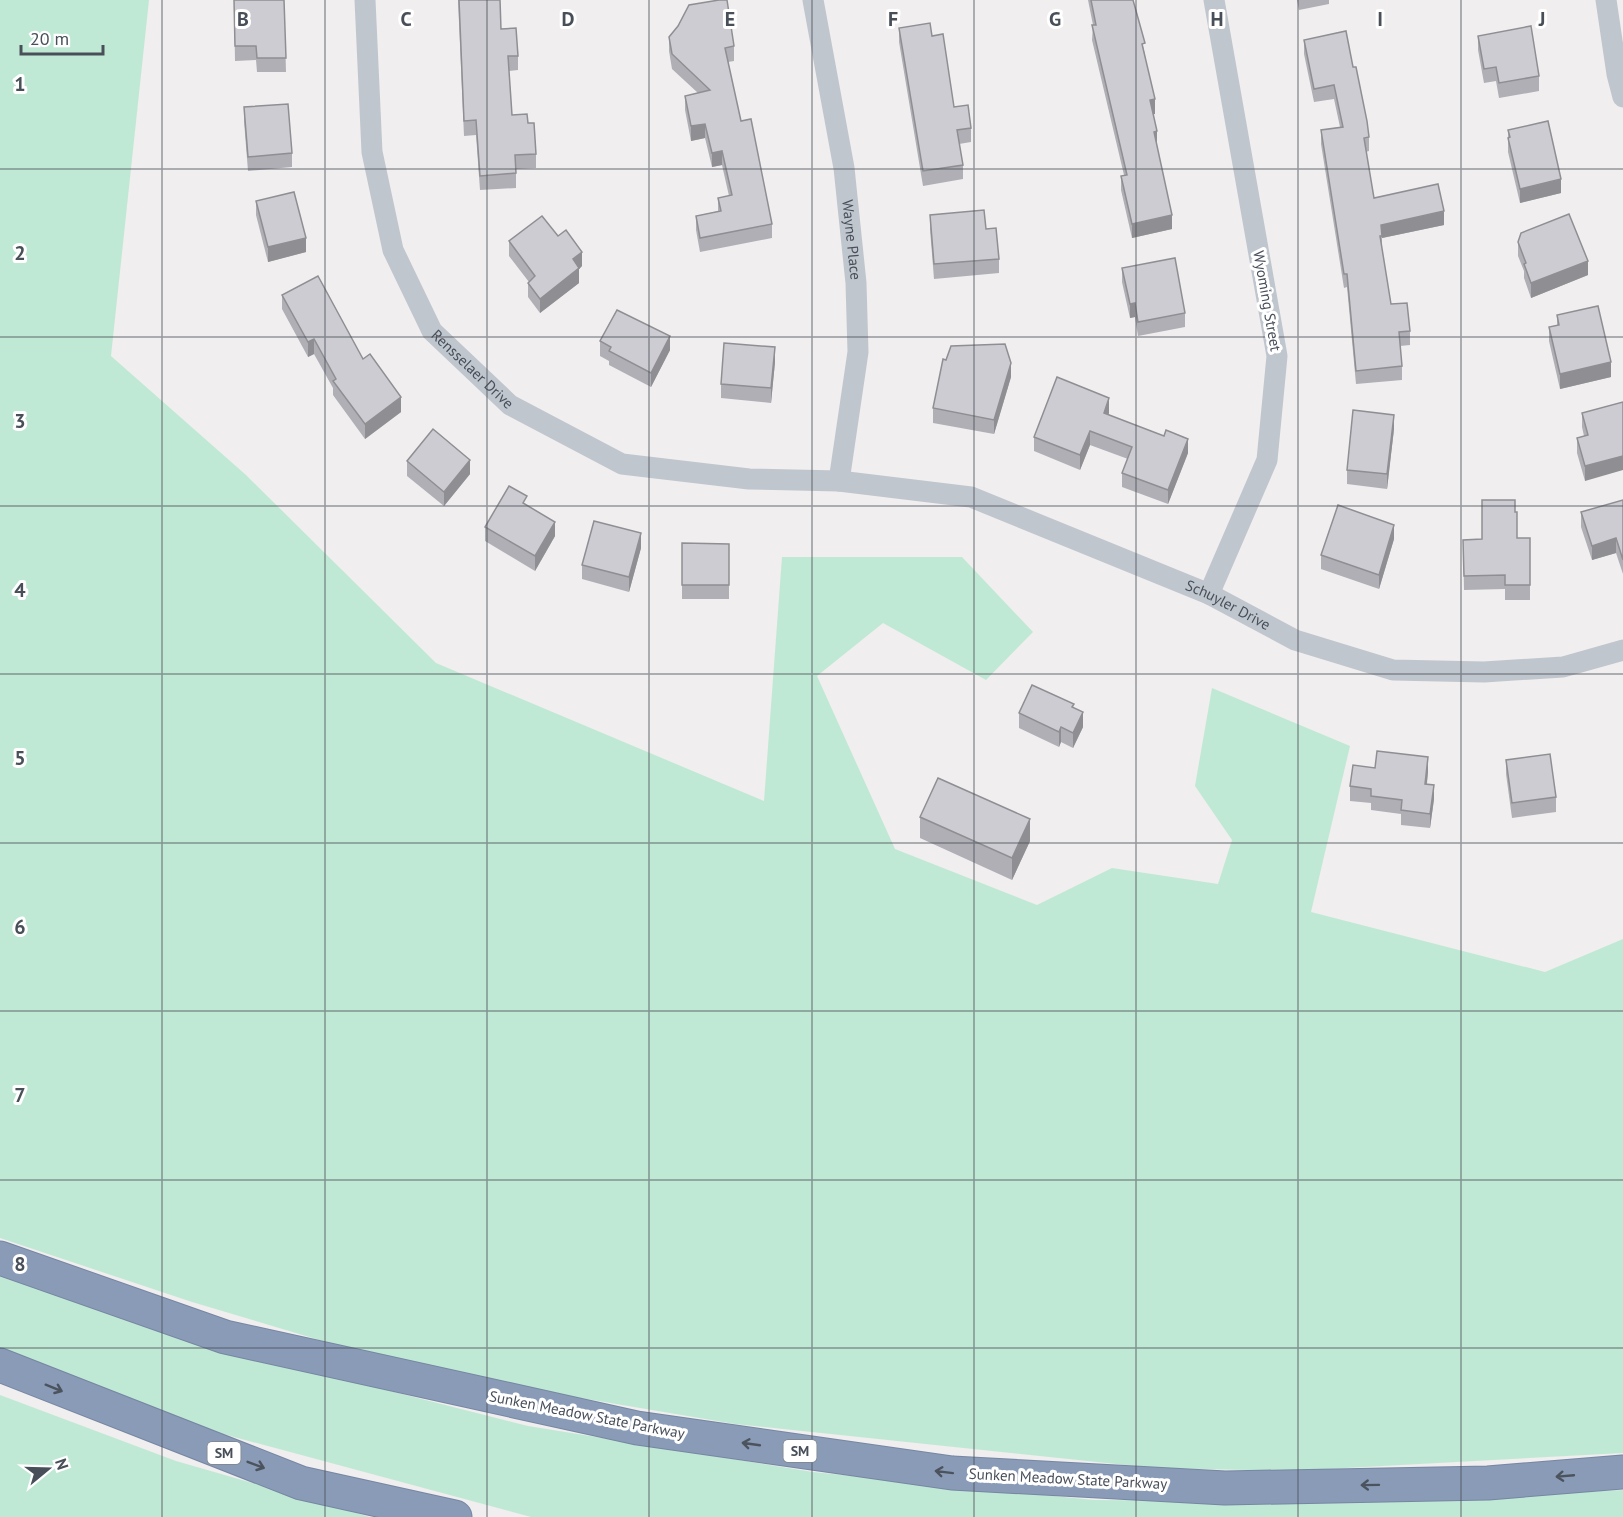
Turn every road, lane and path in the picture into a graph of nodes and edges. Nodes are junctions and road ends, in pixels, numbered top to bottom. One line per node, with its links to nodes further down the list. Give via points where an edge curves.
1 (365, 0): 6 (street, Rensselaer Drive, via 372,152 393,250 432,332 510,405 622,464 749,479)
2 (813, 0): 6 (street, Wayne Place, via 844,168 856,283 858,352)
3 (1214, 0): 7 (street, Wyoming Street, via 1277,356 1267,460)
4 (1606, 0): 5 (street)
5 (1623, 97)
6 (839, 481): 7 (street, Schuyler Drive, via 971,497)
7 (1209, 594): 8 (street, Schuyler Drive, via 1295,640 1393,670 1484,672 1563,667)
8 (1623, 650)
9 (0, 1258): 11 (highway, Sunken Meadow State Parkway / SM, one-way to 9, via 1488,1482 1225,1488 952,1473 637,1428 225,1337)
10 (0, 1365): 12 (highway, SM, one-way to 12, via 301,1483)
11 (1623, 1472)
12 (455, 1517)

